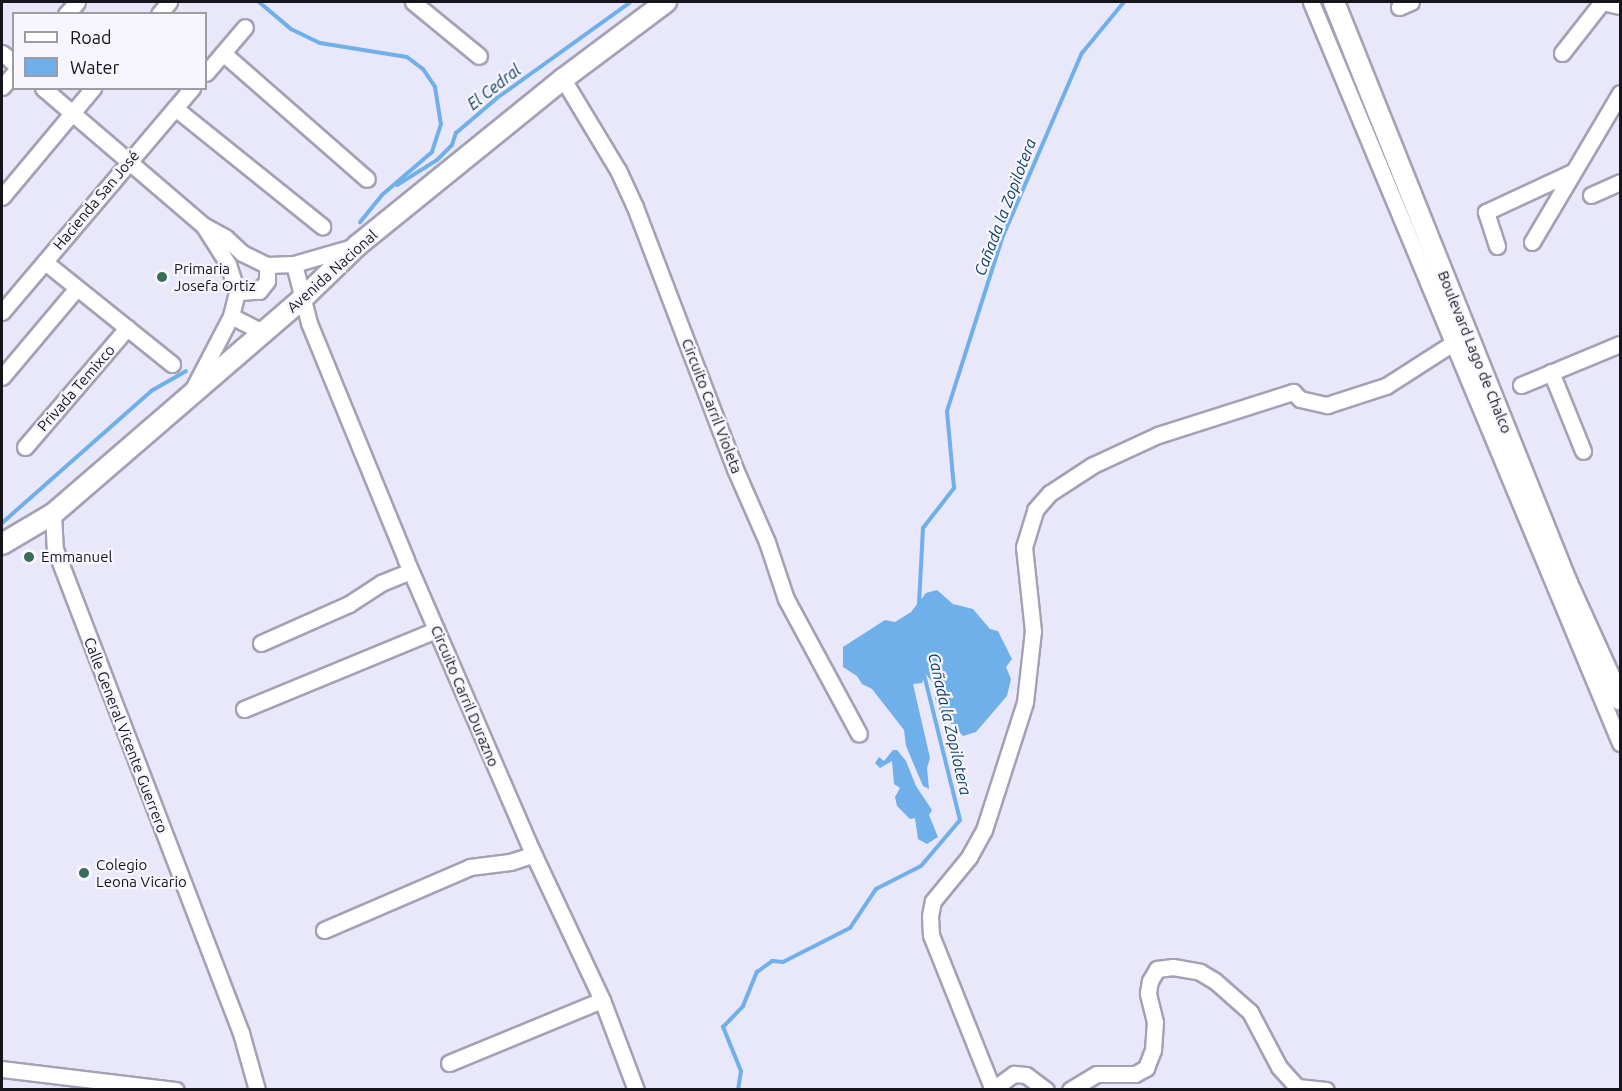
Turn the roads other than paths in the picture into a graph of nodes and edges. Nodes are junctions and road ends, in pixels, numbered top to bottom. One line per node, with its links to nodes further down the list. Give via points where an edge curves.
1 (413, 2): 10 (street)
2 (1311, 2): 43 (street)
3 (1334, 2): 57 (main road, Boulevard Lago de Chalco, via 1567,583)
4 (1602, 2): 6 (street); 9 (street)
5 (654, 5): 13 (main road, Avenida Nacional)
6 (1620, 6)
7 (245, 27): 8 (street)
8 (223, 52): 11 (street); 24 (street)
9 (1562, 53)
10 (479, 56)
11 (207, 72)
12 (12, 75): 14 (street)
13 (563, 79): 31 (main road, Avenida Nacional); 59 (street, Circuito Carril Violeta, via 618,170 635,207 786,599)
14 (2, 87)
15 (45, 90): 20 (street)
16 (91, 90): 20 (street)
17 (190, 90): 19 (street, Hacienda San José)
18 (1617, 98): 21 (street); 23 (street)
19 (176, 108): 22 (street, Hacienda San José); 29 (street)
20 (71, 113): 22 (street); 27 (street)
21 (1620, 118)
22 (127, 161): 28 (street); 33 (street, Hacienda San José)
23 (1570, 173): 30 (street); 32 (street, via 1486,212)
24 (367, 179)
25 (1620, 182): 26 (street)
26 (1591, 195)
27 (2, 196)
28 (203, 225): 35 (street, via 242,253); 37 (street, via 228,264)
29 (322, 226)
30 (1532, 242)
31 (358, 245): 34 (street); 38 (main road, Avenida Nacional)
32 (1497, 246)
33 (45, 262): 36 (street); 39 (street, Hacienda San José)
34 (294, 264): 35 (street); 38 (street, Circuito Carril Durazno)
35 (267, 265): 37 (street, via 267,281 259,291)
36 (77, 288): 41 (street); 47 (street)
37 (237, 292): 40 (street)
38 (301, 300): 42 (main road, Avenida Nacional); 54 (street, Circuito Carril Durazno)
39 (2, 312)
40 (231, 315): 42 (street); 49 (street)
41 (127, 328): 45 (street); 50 (street, Privada Temixco)
42 (262, 332): 49 (main road, Avenida Nacional)
43 (1453, 343): 60 (street); 70 (street, via 1386,386 1327,405 1300,399 1293,392 1158,435 1093,465 1050,493 1035,510 1024,547 1033,631 1025,702 984,830 969,857 933,901 931,935)
44 (1619, 349): 46 (street)
45 (172, 364)
46 (1551, 372): 48 (street); 51 (street)
47 (2, 377)
48 (1521, 385)
49 (192, 391): 52 (main road, Avenida Nacional)
50 (25, 447)
51 (1583, 451)
52 (53, 514): 53 (main road, Avenida Nacional); 68 (street, Calle General Vicente Guerrero, via 55,549 241,1033)
53 (4, 546)
54 (410, 571): 55 (street, Circuito Carril Durazno); 56 (street, via 381,583 349,604)
55 (436, 630): 58 (street); 61 (street, Circuito Carril Durazno)
56 (261, 643)
57 (1620, 699)
58 (244, 709)
59 (859, 734)
60 (1620, 743)
61 (534, 854): 62 (street, via 462,870); 63 (street, Circuito Carril Durazno)
62 (324, 930)
63 (602, 1000): 64 (street); 69 (street, Circuito Carril Durazno)
64 (449, 1064)
65 (2, 1069): 66 (street)
66 (80, 1084): 67 (street)
67 (176, 1089)
68 (257, 1089)
69 (636, 1089)
70 (993, 1089): 71 (street, via 1014,1074 1026,1075)
71 (1046, 1089)
72 (1070, 1089): 73 (street, via 1097,1074 1135,1074 1146,1068 1154,1050 1150,981 1157,969 1173,968 1200,972 1250,1012 1279,1067 1297,1087)
73 (1326, 1089)

